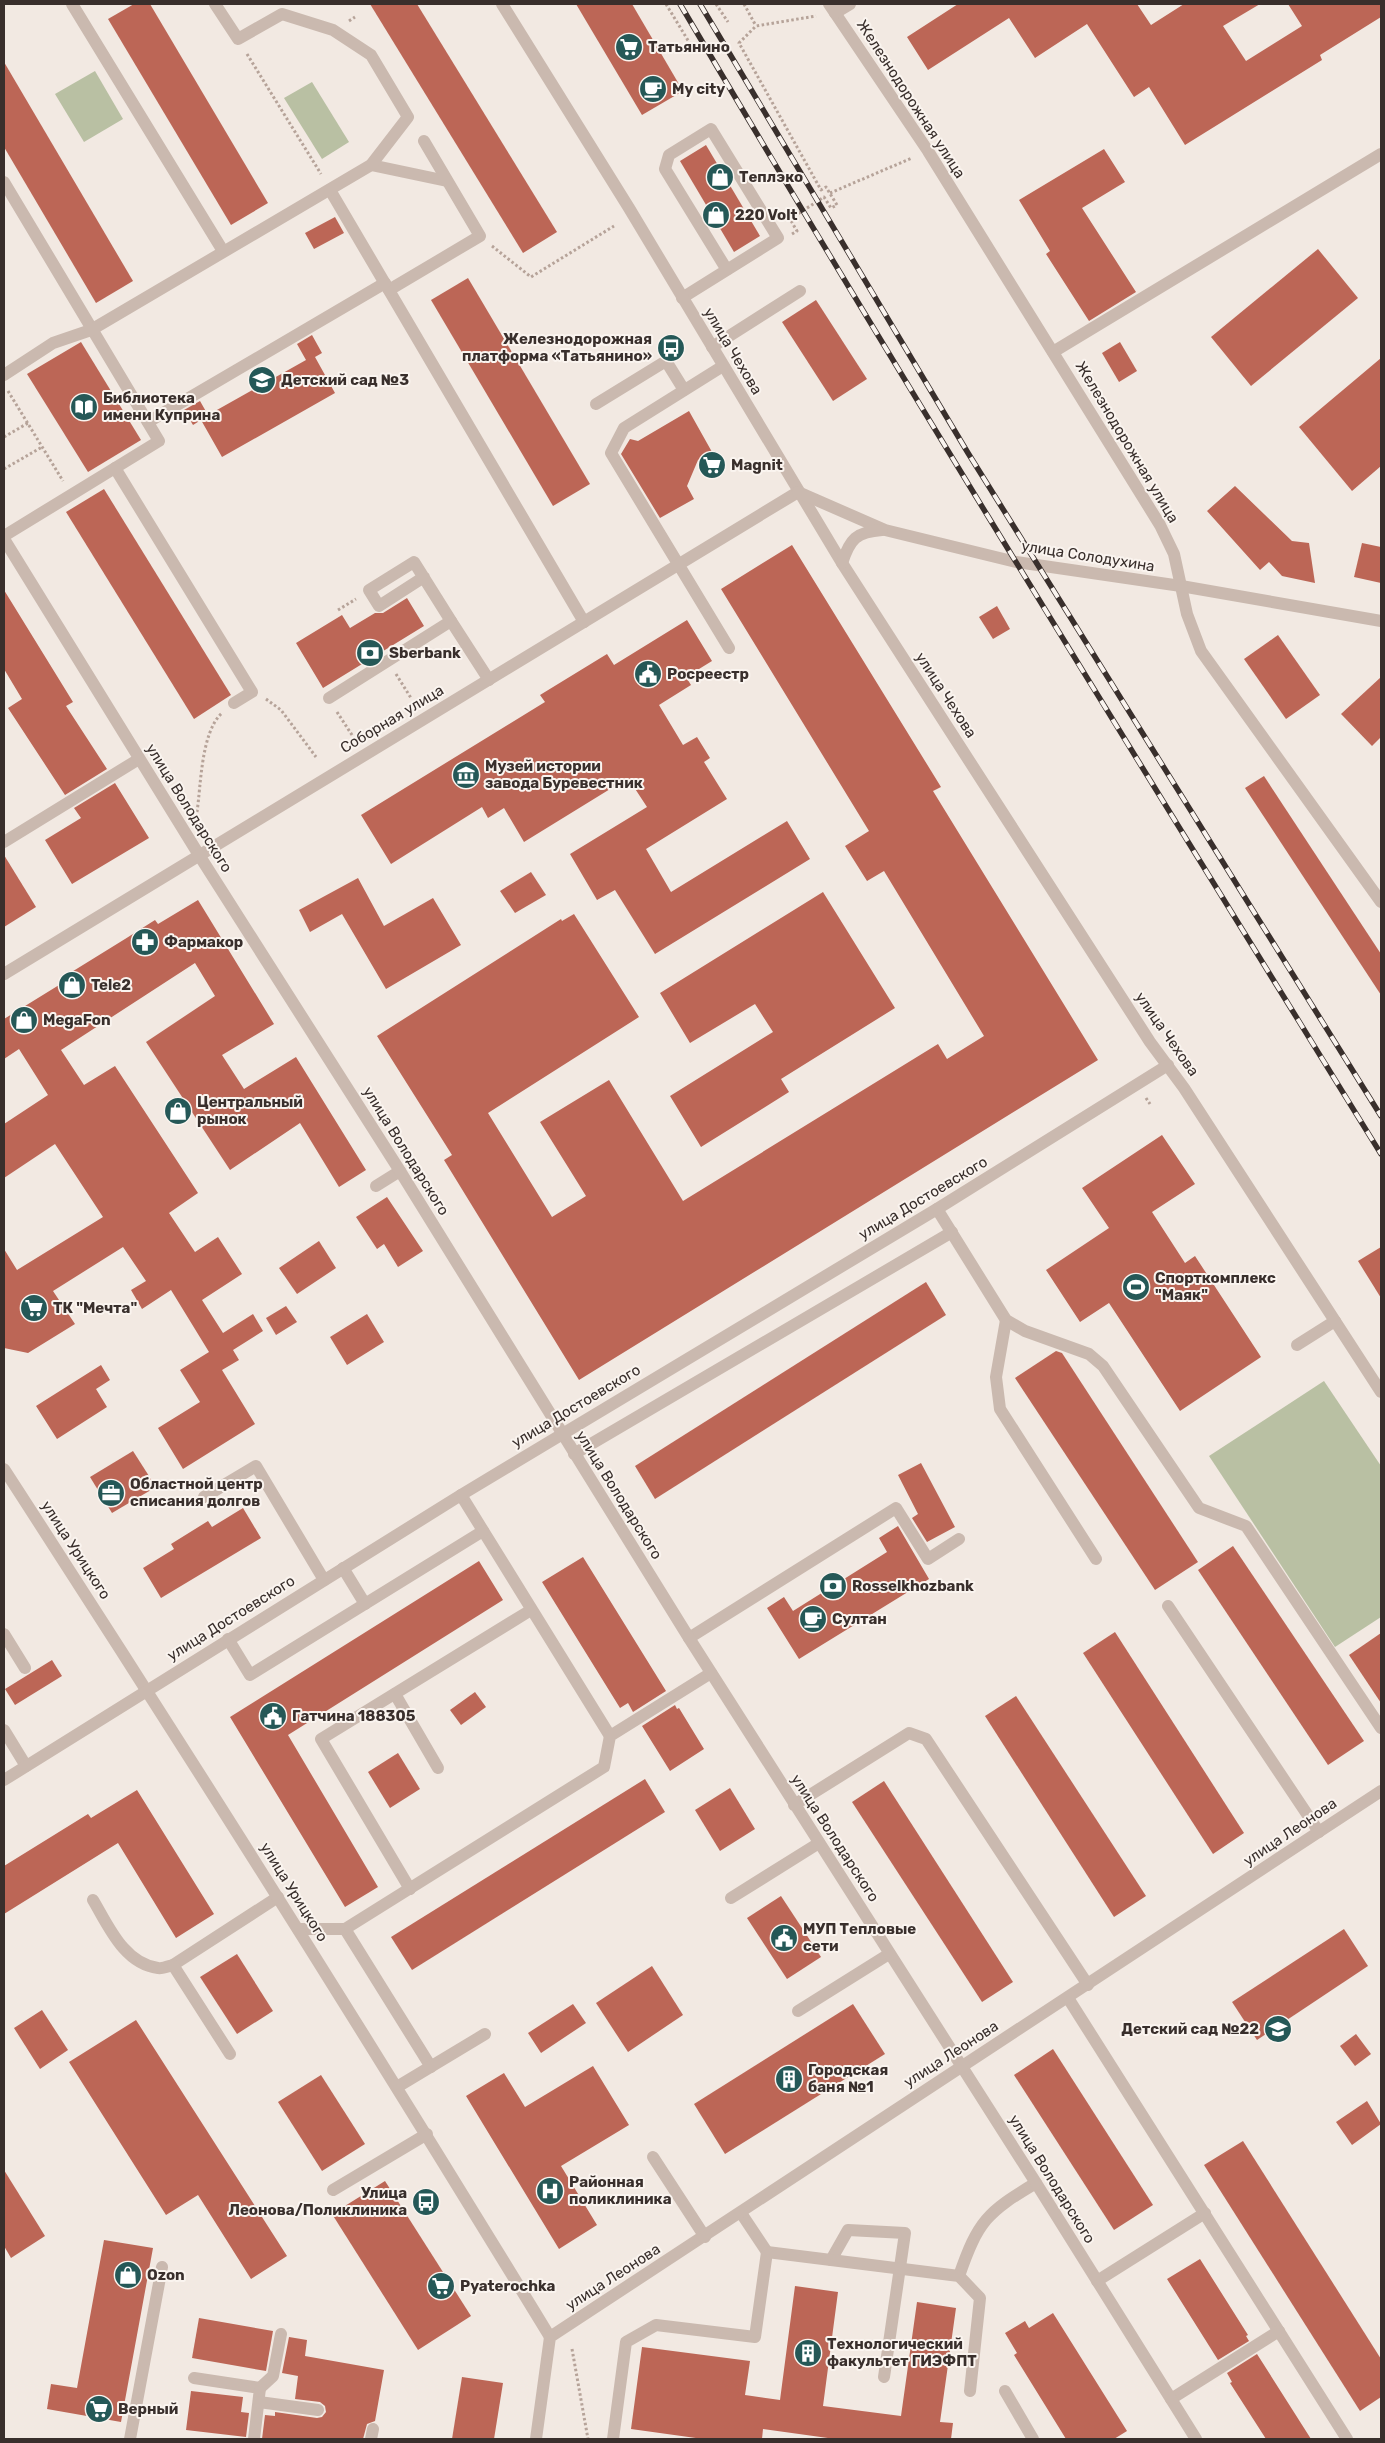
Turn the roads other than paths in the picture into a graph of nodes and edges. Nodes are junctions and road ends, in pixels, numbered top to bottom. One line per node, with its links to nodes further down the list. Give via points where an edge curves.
1 (72, 4): 12 (street)
2 (215, 4): 8 (street, via 238,38 282,14 333,30 372,55 408,118)
3 (502, 4): 16 (street, улица Чехова)
4 (850, 4): 5 (street)
5 (832, 8): 19 (street, Железнодорожная улица, via 928,151)
6 (424, 141): 9 (street)
7 (1381, 154): 19 (street)
8 (370, 165): 9 (street); 11 (street)
9 (448, 181): 14 (street, via 480,236)
10 (4, 182): 17 (street)
11 (330, 190): 12 (street); 14 (street)
12 (223, 251): 17 (street)
13 (727, 270): 13 (street, via 778,238 711,130 670,155 665,169); 16 (street)
14 (387, 287): 24 (street); 35 (street)
15 (800, 291): 18 (street)
16 (682, 298): 18 (street, улица Чехова)
17 (91, 330): 21 (street, via 53,343); 24 (street)
18 (712, 347): 20 (street, улица Чехова)
19 (1053, 352): 32 (street, Железнодорожная улица, via 1160,525 1174,554)
20 (723, 366): 22 (street); 26 (street, улица Чехова)
21 (4, 375)
22 (684, 390): 23 (street, via 666,361); 30 (street, via 624,428 611,453)
23 (596, 404)
24 (148, 422): 25 (street, via 159,441)
25 (114, 468): 28 (street); 39 (street, via 252,692)
26 (798, 492): 27 (street, улица Солодухина); 29 (street, улица Чехова); 30 (street, Соборная улица)
27 (885, 530): 29 (street, via 867,531 855,538); 32 (street, улица Солодухина, via 1016,562)
28 (4, 537): 40 (street, улица Володарского)
29 (842, 563): 45 (street, улица Чехова, via 1150,1042)
30 (677, 565): 35 (street, Соборная улица); 36 (street)
31 (424, 577): 33 (street)
32 (1181, 586): 34 (street, улица Солодухина); 43 (street, Железнодорожная улица, via 1201,651)
33 (451, 621): 37 (street); 38 (street)
34 (1381, 621)
35 (584, 622): 37 (street, Соборная улица)
36 (729, 648)
37 (489, 680): 42 (street, Соборная улица)
38 (329, 698)
39 (234, 703)
40 (139, 759): 41 (street); 42 (street, улица Володарского)
41 (5, 839)
42 (198, 856): 44 (street, Соборная улица); 46 (street, улица Володарского)
43 (1381, 902)
44 (4, 974)
45 (1168, 1065): 48 (street, улица Достоевского); 51 (street, улица Чехова)
46 (400, 1171): 47 (street); 54 (street, улица Володарского)
47 (376, 1186)
48 (937, 1209): 49 (street); 54 (street, улица Достоевского)
49 (952, 1232): 50 (street); 55 (street)
50 (1006, 1320): 61 (street, via 996,1377 1000,1409); 74 (street, via 1025,1331 1089,1354 1103,1366 1199,1508 1246,1526)
51 (1335, 1321): 52 (street); 53 (street, улица Чехова)
52 (1297, 1345)
53 (1381, 1392)
54 (562, 1434): 55 (street, улица Володарского); 57 (street, улица Достоевского)
55 (574, 1454): 68 (street, улица Володарского)
56 (4, 1469): 72 (street, улица Урицкого)
57 (461, 1495): 59 (street); 62 (street, улица Достоевского)
58 (204, 1497): 63 (street, via 256,1466)
59 (483, 1531): 64 (street); 66 (street)
60 (959, 1539): 68 (street, via 928,1559 896,1508)
61 (1096, 1559)
62 (343, 1568): 63 (street, улица Достоевского); 64 (street)
63 (324, 1580): 69 (street, улица Достоевского)
64 (365, 1604): 69 (street, via 250,1675)
65 (1168, 1606): 82 (street)
66 (532, 1610): 73 (street); 76 (street)
67 (4, 1634): 70 (street)
68 (689, 1638): 71 (street, улица Володарского)
69 (228, 1639): 72 (street, улица Достоевского)
70 (25, 1668)
71 (711, 1673): 76 (street); 81 (street, улица Володарского)
72 (147, 1690): 77 (street, улица Достоевского); 85 (street, улица Урицкого)
73 (395, 1694): 78 (street); 84 (street, via 322,1739)
74 (1381, 1728)
75 (4, 1730): 77 (street)
76 (610, 1736): 84 (street, via 604,1766)
77 (26, 1766): 79 (street, улица Достоевского)
78 (438, 1768)
79 (4, 1780)
80 (1381, 1791): 82 (street, улица Леонова)
81 (794, 1805): 83 (street, улица Володарского); 92 (street, via 909,1733 926,1739)
82 (1319, 1832): 92 (street, улица Леонова)
83 (819, 1843): 86 (street); 90 (street, улица Володарского)
84 (410, 1889): 89 (street)
85 (278, 1897): 88 (street, улица Урицкого); 91 (street)
86 (731, 1898)
87 (93, 1900): 91 (street, via 121,1946 136,1960 159,1969)
88 (298, 1929): 89 (street); 99 (street, улица Урицкого)
89 (345, 1929): 98 (street)
90 (890, 1954): 94 (street); 97 (street, улица Володарского)
91 (173, 1965): 96 (street)
92 (1088, 1985): 93 (street, улица Леонова)
93 (1068, 1998): 97 (street, улица Леонова); 105 (street)
94 (798, 2010)
95 (485, 2034): 98 (street)
96 (230, 2054)
97 (962, 2066): 102 (street, улица Володарского); 104 (street, улица Леонова)
98 (431, 2067): 99 (street)
99 (397, 2086): 100 (street, улица Урицкого)
100 (426, 2134): 103 (street); 115 (street, улица Урицкого)
101 (653, 2158): 106 (street)
102 (1036, 2183): 111 (street, via 999,2205 983,2222 970,2243); 112 (street, улица Володарского)
103 (333, 2190)
104 (741, 2213): 106 (street, улица Леонова); 107 (street)
105 (1205, 2213): 112 (street); 113 (street)
106 (705, 2237): 115 (street, улица Леонова)
107 (768, 2252): 108 (street); 128 (street, via 755,2337 656,2325 626,2342)
108 (831, 2260): 110 (street); 110 (street, via 848,2230 905,2233)
109 (162, 2267): 125 (street)
110 (900, 2268): 111 (street); 116 (street)
111 (959, 2276): 119 (street, via 980,2298)
112 (1097, 2281): 121 (street, улица Володарского)
113 (1279, 2331): 121 (street); 130 (street)
114 (281, 2334): 118 (street, via 273,2376)
115 (550, 2337): 127 (street)
116 (884, 2377)
117 (194, 2378): 118 (street)
118 (260, 2388): 122 (street)
119 (970, 2391)
120 (1005, 2392): 129 (street)
121 (1171, 2399): 124 (street, улица Володарского)
122 (259, 2402): 123 (street); 126 (street)
123 (318, 2410)
124 (1193, 2438)
125 (130, 2439)
126 (254, 2439)
127 (536, 2439)
128 (613, 2439)
129 (1033, 2439)
130 (1347, 2439)

